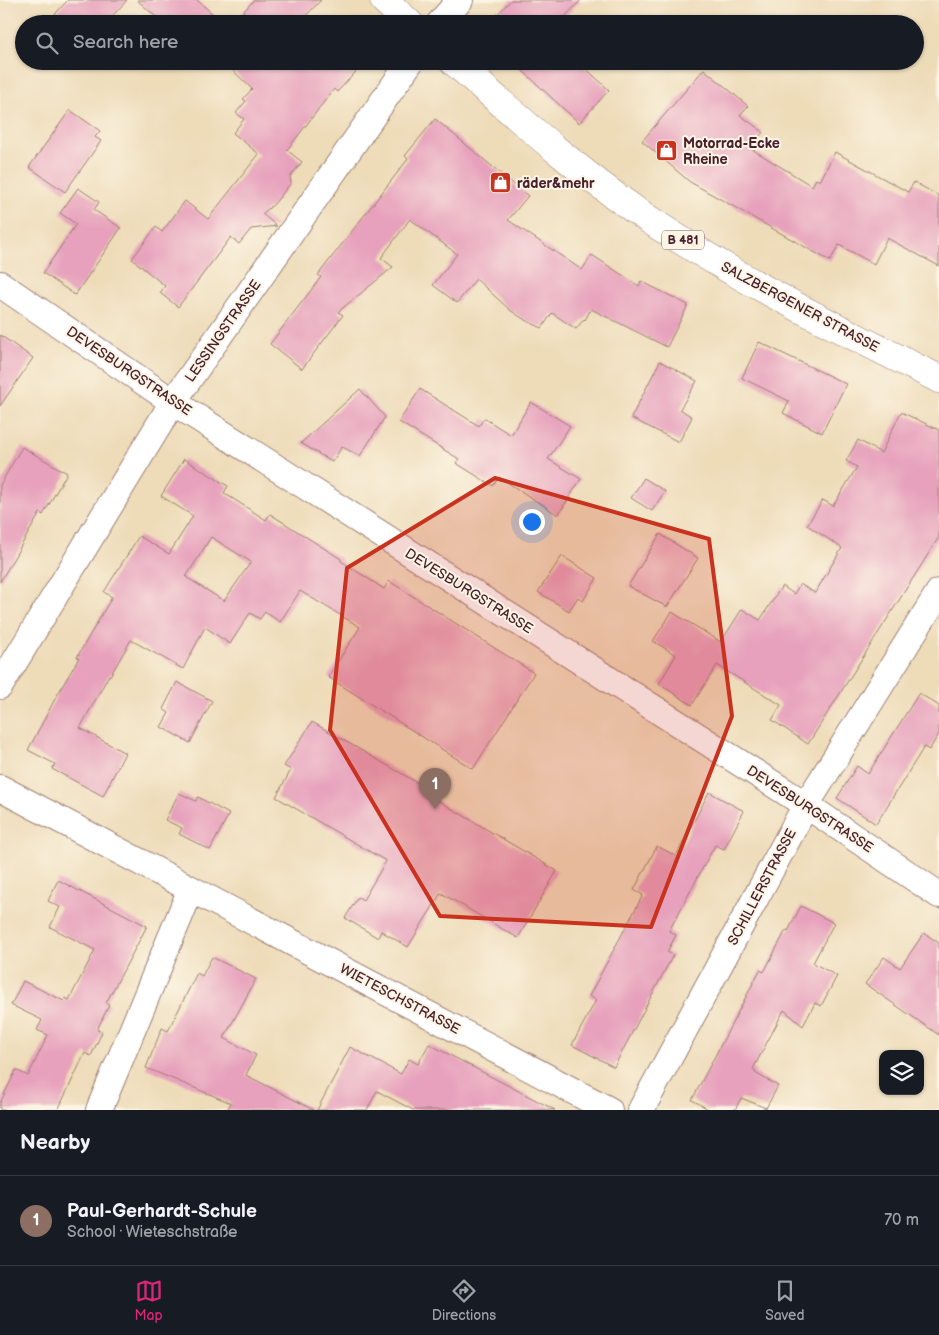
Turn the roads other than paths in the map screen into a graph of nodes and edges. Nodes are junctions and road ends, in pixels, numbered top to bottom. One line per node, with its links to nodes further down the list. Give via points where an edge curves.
1 (384, 0): 3 (main road)
2 (460, 0): 4 (street)
3 (400, 15)
4 (448, 15)
5 (405, 70): 9 (street, LESSINGSTRASSE)
6 (463, 70): 8 (main road, SALZBERGENER STRASSE / B 481, via 552,147 634,209 716,262)
7 (0, 284): 9 (street, DEVESBURGSTRASSE)
8 (939, 379)
9 (173, 402): 11 (street, LESSINGSTRASSE); 13 (street, DEVESBURGSTRASSE)
10 (939, 592): 13 (street, SCHILLERSTRASSE)
11 (0, 686)
12 (0, 788): 14 (street, WIETESCHSTRASSE)
13 (806, 805): 15 (street, DEVESBURGSTRASSE); 18 (street, SCHILLERSTRASSE)
14 (191, 889): 16 (street); 17 (street, WIETESCHSTRASSE)
15 (939, 895)
16 (99, 1110)
17 (609, 1110)
18 (642, 1110)

